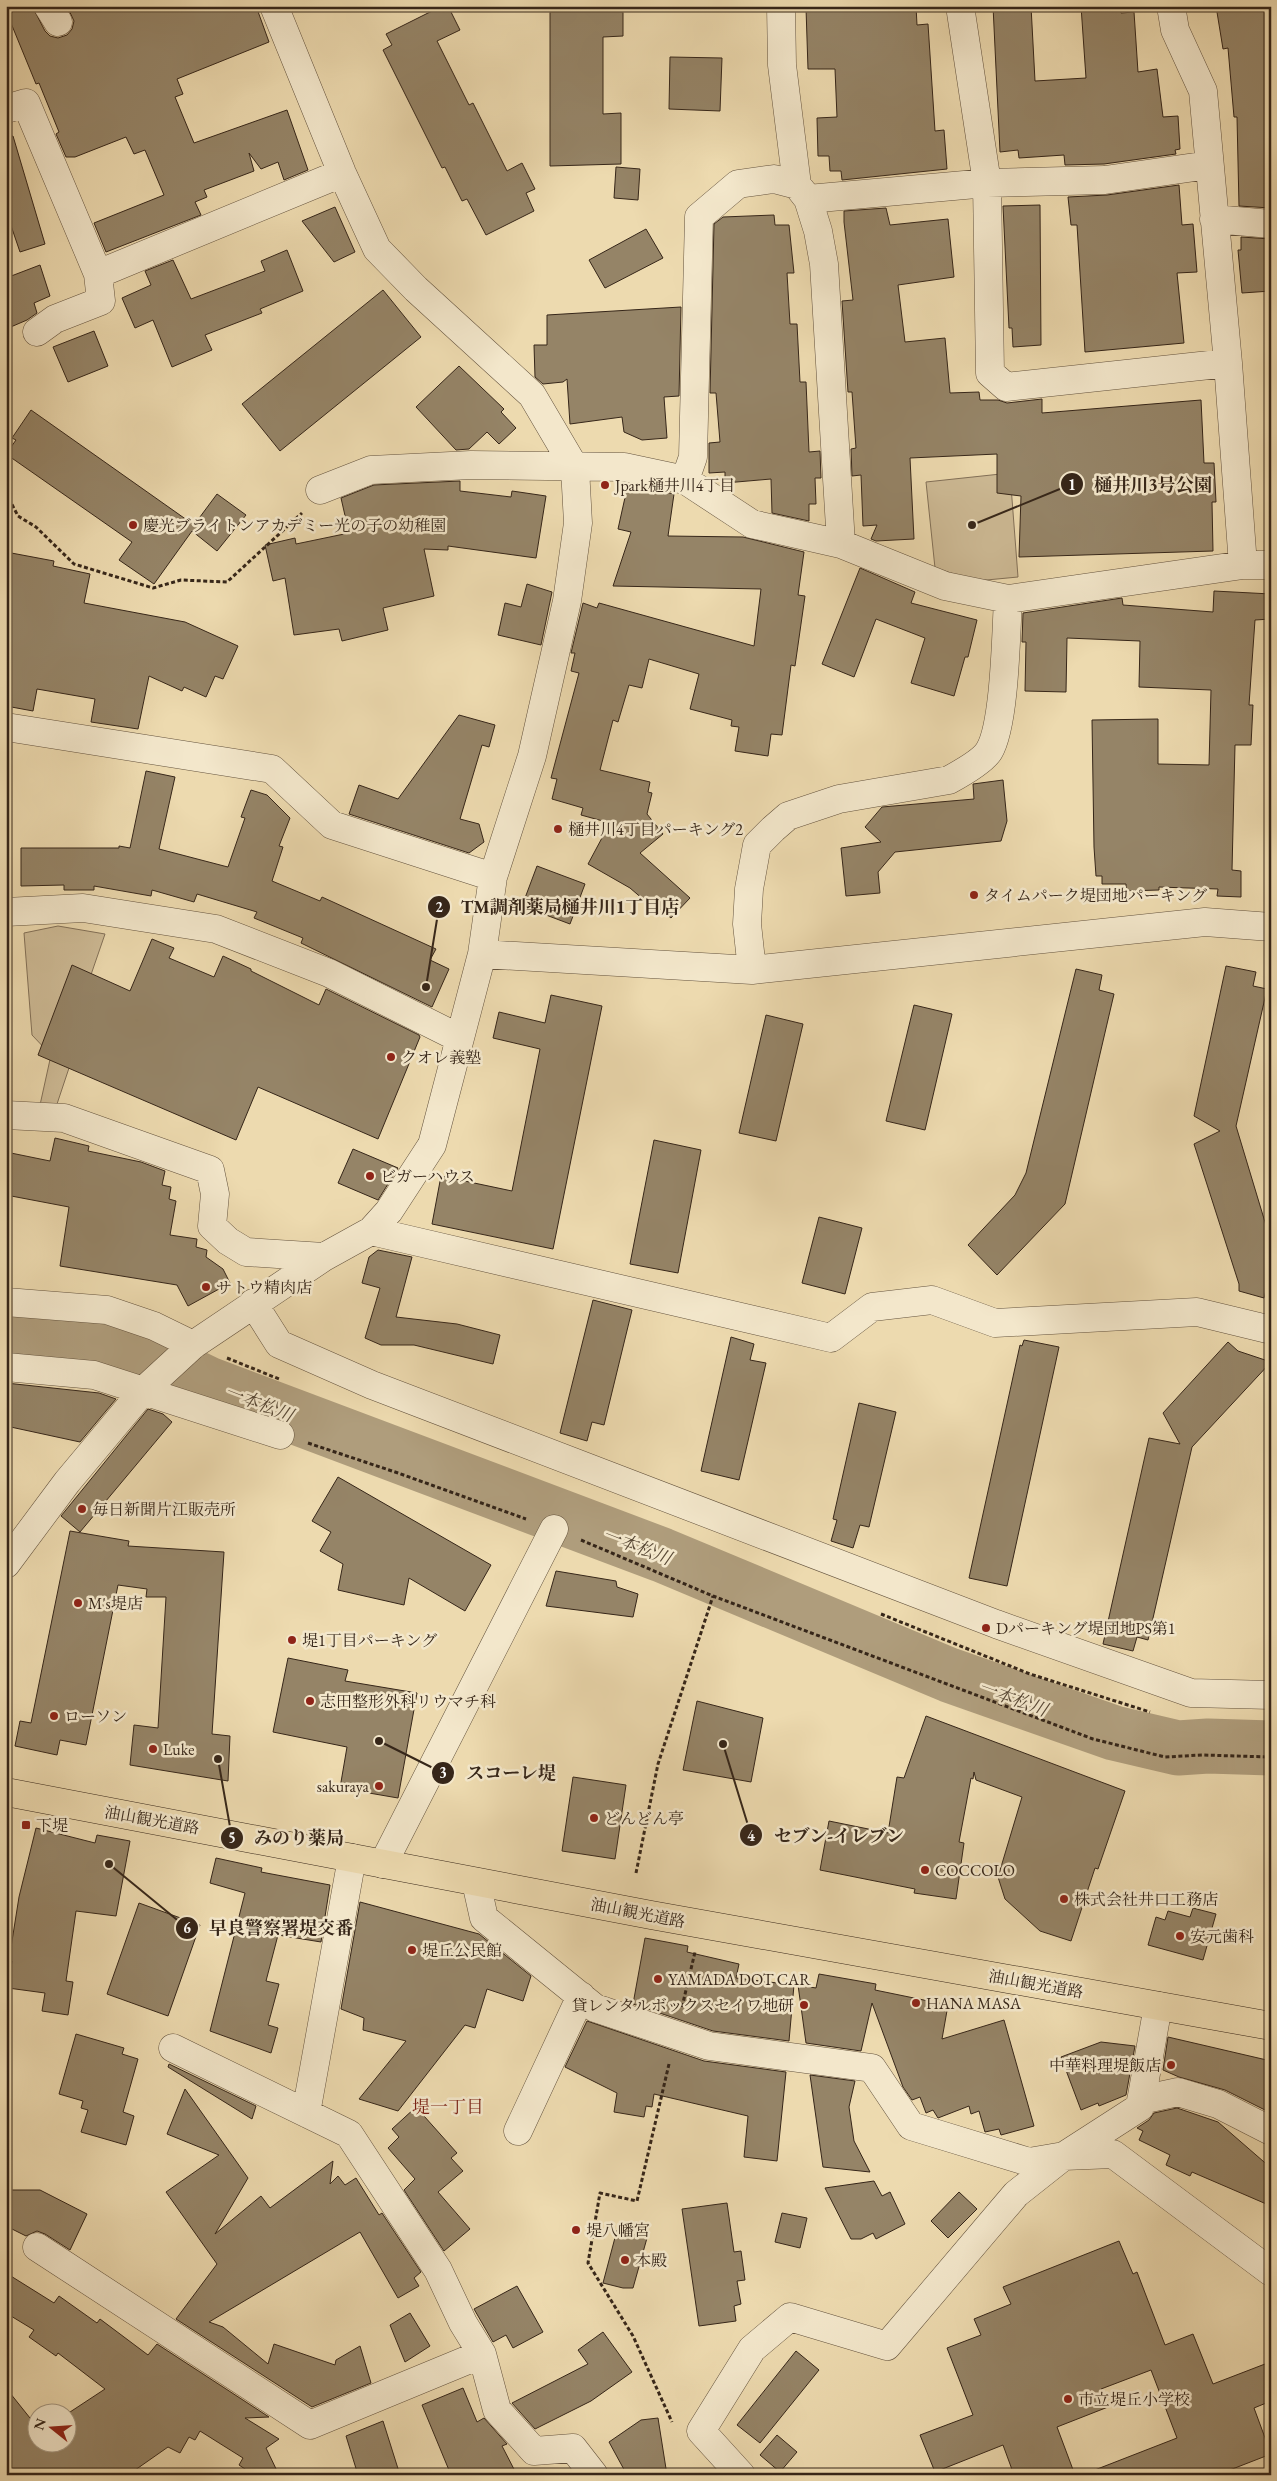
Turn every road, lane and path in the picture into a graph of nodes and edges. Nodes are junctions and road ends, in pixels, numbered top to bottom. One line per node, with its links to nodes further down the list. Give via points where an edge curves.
1 (274, 6): 7 (street)
2 (781, 6): 9 (street, via 782,64)
3 (960, 6): 8 (street)
4 (1171, 6): 6 (street, via 1175,30 1204,91)
5 (6, 109): 12 (street, via 26,103)
6 (1209, 165): 8 (street, via 1105,180); 10 (street)
7 (342, 173): 12 (street); 15 (street, via 377,249 416,290 532,396)
8 (987, 183): 9 (street); 14 (street, via 990,373 1006,387)
9 (803, 192): 16 (street, via 774,179 738,184 699,216 693,457); 19 (street, via 818,231 824,264)
10 (1214, 219): 11 (street); 14 (street)
11 (1271, 224)
12 (98, 274): 13 (street, via 101,300 55,319)
13 (37, 332)
14 (1228, 363): 20 (street)
15 (575, 468): 16 (street, via 624,467); 17 (street, via 471,465 372,470); 24 (street, via 578,523 567,602 532,756)
16 (685, 480): 19 (street, via 752,524)
17 (320, 490): 18 (path, via 294,521 227,582 181,580 153,588 74,564 36,526 18,516)
18 (6, 493)
19 (841, 544): 22 (street, via 945,586)
20 (1243, 565): 21 (street); 22 (street)
21 (1271, 565)
22 (1008, 599): 28 (street, via 998,725 989,752 949,780 838,799 788,816 773,828 757,845 749,889 747,924)
23 (6, 727): 24 (street, via 272,768 332,825)
24 (493, 877): 27 (street)
25 (6, 912): 29 (street, via 83,908 216,928 329,973)
26 (1271, 927): 28 (street, via 1205,922)
27 (482, 954): 28 (street); 29 (street)
28 (752, 970)
29 (459, 1038): 31 (street, via 432,1146)
30 (6, 1115): 32 (street, via 64,1118 210,1170 215,1194 212,1226 228,1242 246,1252)
31 (371, 1231): 32 (street); 35 (street, via 831,1338 872,1307 932,1300 995,1323 1197,1312)
32 (324, 1257): 34 (street)
33 (6, 1302): 36 (street, via 107,1310 154,1326)
34 (253, 1303): 36 (street); 43 (street, via 279,1344 372,1385 987,1620 1191,1693)
35 (1271, 1330)
36 (188, 1351): 38 (street)
37 (6, 1367): 38 (street, via 94,1375)
38 (148, 1387): 39 (street); 41 (street, via 67,1482)
39 (280, 1434): 40 (path)
40 (554, 1529): 42 (path); 47 (street)
41 (6, 1564)
42 (712, 1596): 44 (path, via 1093,1739 1165,1757); 48 (path, via 658,1764)
43 (1271, 1695)
44 (1271, 1757)
45 (6, 1792): 46 (main road, 油山観光道路)
46 (352, 1858): 47 (main road, 油山観光道路); 55 (street)
47 (383, 1864): 49 (main road, 油山観光道路)
48 (636, 1873)
49 (476, 1882): 50 (street, via 484,1918); 51 (main road, 油山観光道路)
50 (581, 1996): 56 (street); 59 (street, via 595,2008 709,2046 872,2068 911,2126 1029,2162)
51 (1158, 2006): 52 (main road, 油山観光道路); 54 (street)
52 (1271, 2026)
53 (173, 2048): 55 (street)
54 (1141, 2100): 57 (street, via 1178,2092 1218,2104); 59 (street, via 1140,2107)
55 (306, 2113): 62 (street, via 349,2134 438,2270)
56 (518, 2131)
57 (1271, 2131)
58 (648, 2152): 63 (path, via 637,2201 600,2193 588,2262 632,2336)
59 (1064, 2156): 61 (street, via 1113,2154); 65 (street, via 1016,2194 887,2346 790,2317 752,2349 701,2431)
60 (37, 2247): 62 (street, via 310,2425)
61 (1271, 2272)
62 (482, 2354): 64 (street, via 497,2410 534,2451 574,2448)
63 (673, 2424)
64 (594, 2475)
65 (741, 2475)

